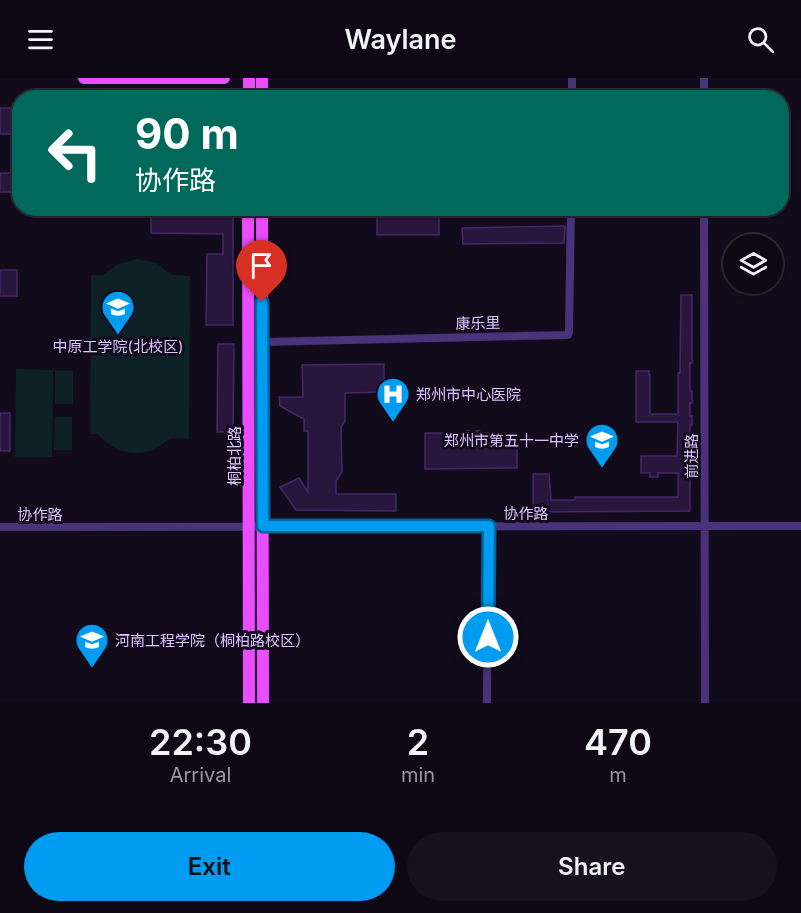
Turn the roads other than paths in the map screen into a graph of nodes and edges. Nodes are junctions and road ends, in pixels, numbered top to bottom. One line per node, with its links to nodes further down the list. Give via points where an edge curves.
1 (84, 78): 2 (main road)
2 (224, 78)
3 (249, 216): 8 (main road, 桐柏北路)
4 (262, 216): 7 (main road, 桐柏北路)
5 (571, 216): 7 (street, 康乐里, via 568,335)
6 (704, 216): 11 (street, 前进路)
7 (262, 342): 9 (main road, 桐柏北路)
8 (249, 526): 9 (street, 协作路); 13 (street, 协作路); 14 (main road, 桐柏北路)
9 (263, 526): 10 (street, 协作路); 15 (main road, 桐柏北路)
10 (489, 526): 11 (street, 协作路); 16 (street)
11 (705, 526): 12 (street, 协作路); 17 (street, 前进路)
12 (801, 526)
13 (0, 527)
14 (249, 703)
15 (263, 703)
16 (487, 703)
17 (705, 703)

